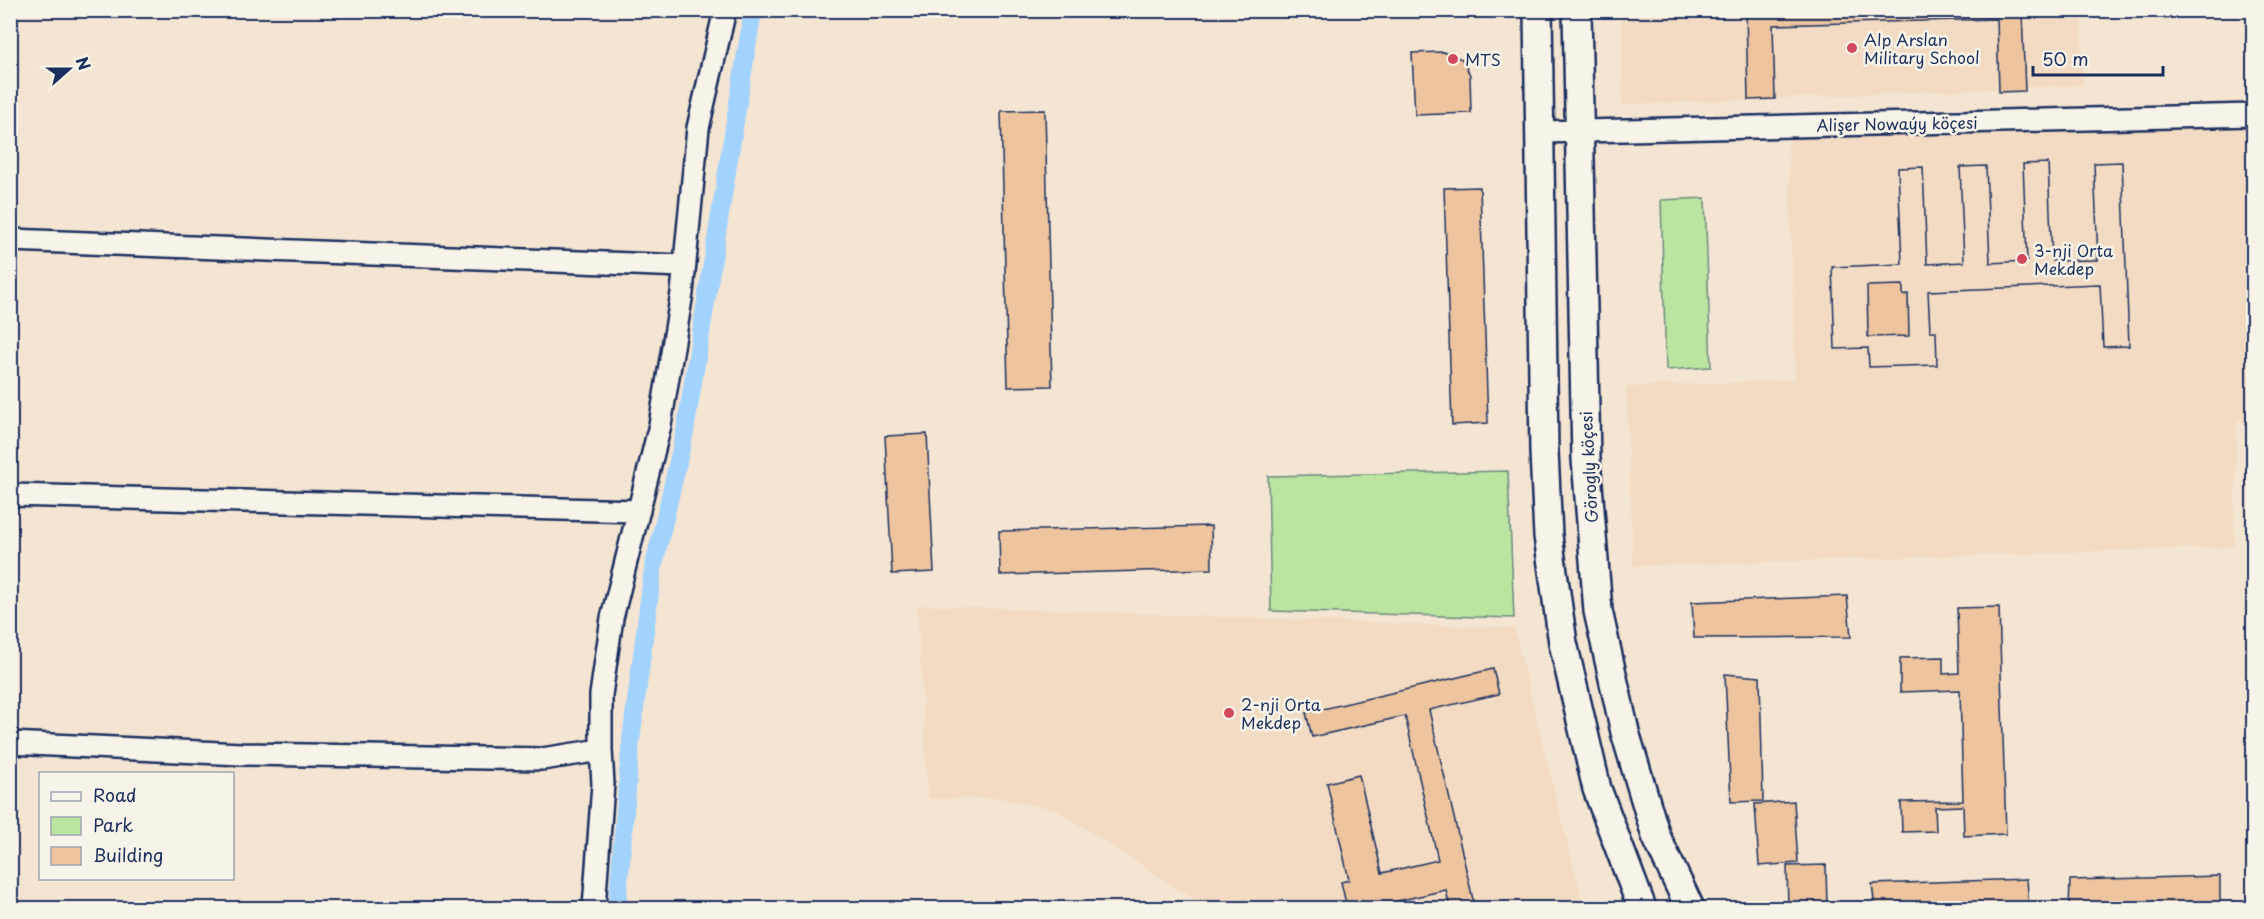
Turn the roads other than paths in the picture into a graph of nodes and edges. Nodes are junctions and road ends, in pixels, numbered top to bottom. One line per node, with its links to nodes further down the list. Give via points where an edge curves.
1 (725, 10): 8 (street, via 698,128)
2 (1538, 10): 6 (main road)
3 (1577, 10): 5 (main road, Görogly köçesi)
4 (2253, 115): 5 (street, Alişer Nowaýy köçesi)
5 (1578, 130): 6 (street, Alişer Nowaýy köçesi); 15 (main road, Görogly köçesi, via 1586,459 1598,611 1625,732 1656,836)
6 (1541, 132): 14 (main road, via 1548,536 1563,643 1597,789)
7 (10, 240): 8 (street)
8 (684, 266): 10 (street, via 660,425)
9 (10, 495): 10 (street)
10 (639, 511): 12 (street, via 612,618 601,695)
11 (10, 743): 12 (street, via 241,754 542,759)
12 (601, 750): 13 (street, via 603,784)
13 (594, 909)
14 (1642, 909)
15 (1690, 909)

